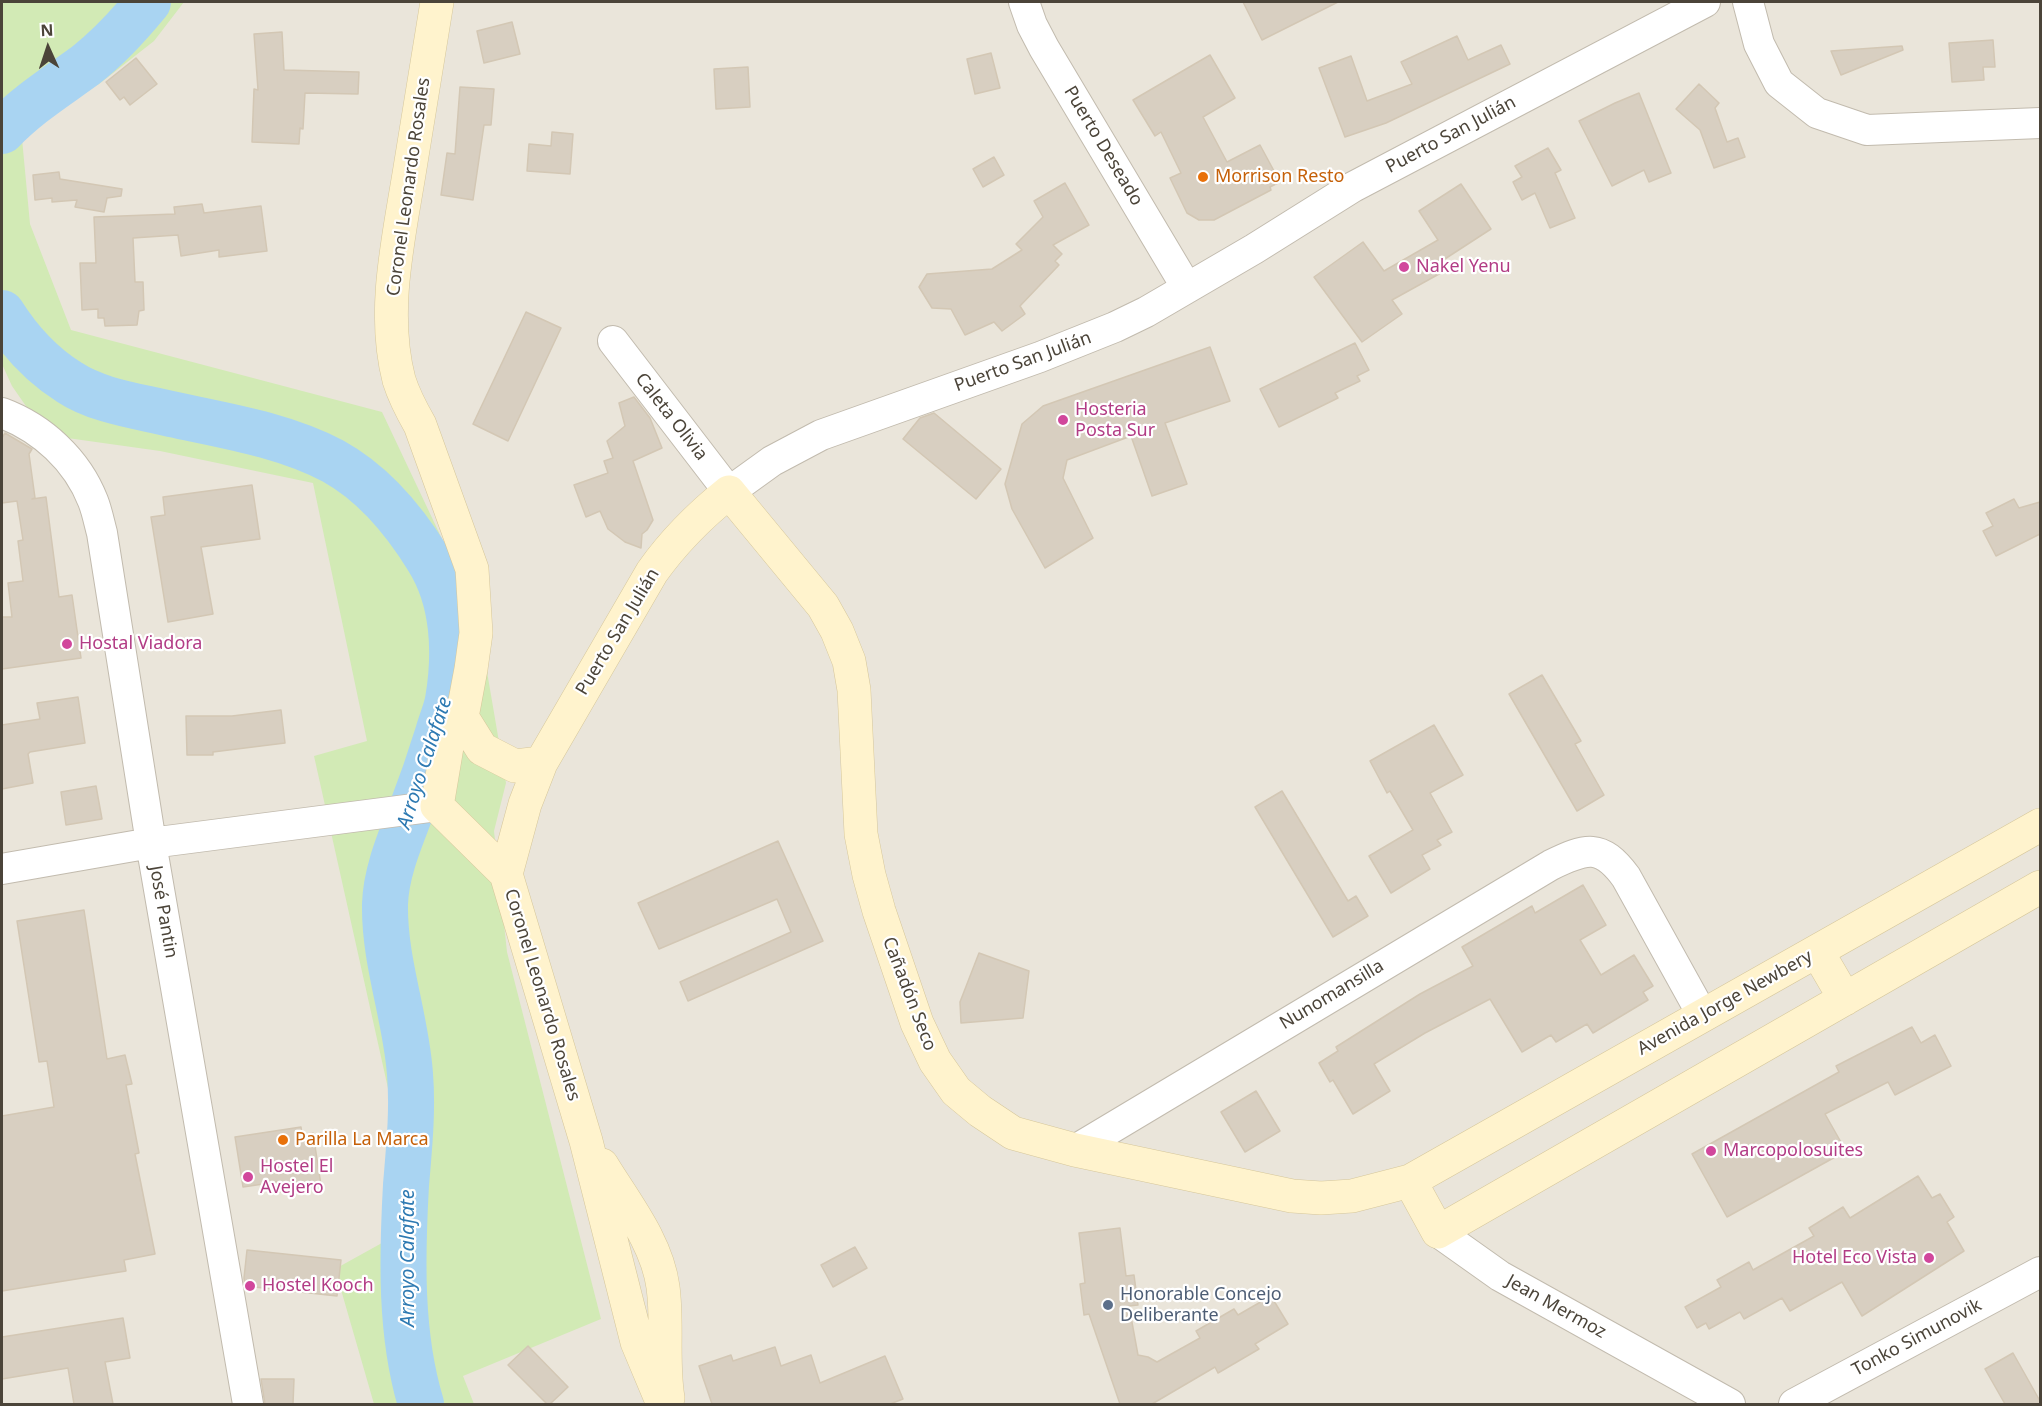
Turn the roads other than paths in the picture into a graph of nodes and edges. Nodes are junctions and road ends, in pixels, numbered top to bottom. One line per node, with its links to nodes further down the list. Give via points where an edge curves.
1 (437, 2): 10 (street, Coronel Leonardo Rosales, via 397,253 393,346 399,379 420,425 472,569 476,633)
2 (1024, 2): 6 (street, Puerto Deseado, via 1044,48)
3 (1705, 2): 6 (street, Puerto San Julián, via 1353,187)
4 (1748, 2): 5 (street, via 1759,44 1779,83 1817,113 1867,130)
5 (2040, 123)
6 (1187, 288): 9 (street, Puerto San Julián, via 1078,343 821,435 772,461)
7 (613, 341): 9 (street, Caleta Olivia)
8 (2, 413): 14 (street, José Pantin, via 22,421 62,453 79,473 93,501 104,544)
9 (729, 492): 11 (street, Puerto San Julián, via 669,547); 22 (street, Cañadón Seco, via 823,606 849,661 861,834 869,875 917,1023 935,1061 956,1091 988,1117 1013,1132)
10 (462, 717): 11 (street, via 482,749 515,766); 12 (street, Coronel Leonardo Rosales, via 448,741)
11 (541, 763): 16 (street, Puerto San Julián)
12 (427, 808): 14 (street); 16 (street, Coronel Leonardo Rosales)
13 (2040, 825): 18 (street, Avenida Jorge Newbery)
14 (151, 843): 15 (street); 26 (street, José Pantin)
15 (2, 869)
16 (506, 874): 21 (street, Coronel Leonardo Rosales)
17 (2040, 887): 19 (street)
18 (1817, 951): 19 (street); 20 (street, Avenida Jorge Newbery)
19 (1845, 999): 24 (street)
20 (1703, 1016): 22 (street, Nunomansilla, via 1617,864 1606,855 1581,852 1551,865); 23 (street, Avenida Jorge Newbery)
21 (586, 1141): 27 (street, Coronel Leonardo Rosales, via 637,1342); 28 (street, Coronel Leonardo Rosales, via 644,1233 658,1266 665,1305 665,1369)
22 (1075, 1150): 23 (street, Cañadón Seco, via 1292,1196 1352,1196)
23 (1410, 1181): 24 (street, Jean Mermoz)
24 (1438, 1232): 29 (street, Jean Mermoz, via 1500,1276)
25 (2040, 1272): 30 (street, Tonko Simunovik)
26 (248, 1404)
27 (663, 1404)
28 (670, 1404)
29 (1730, 1404)
30 (1794, 1404)

